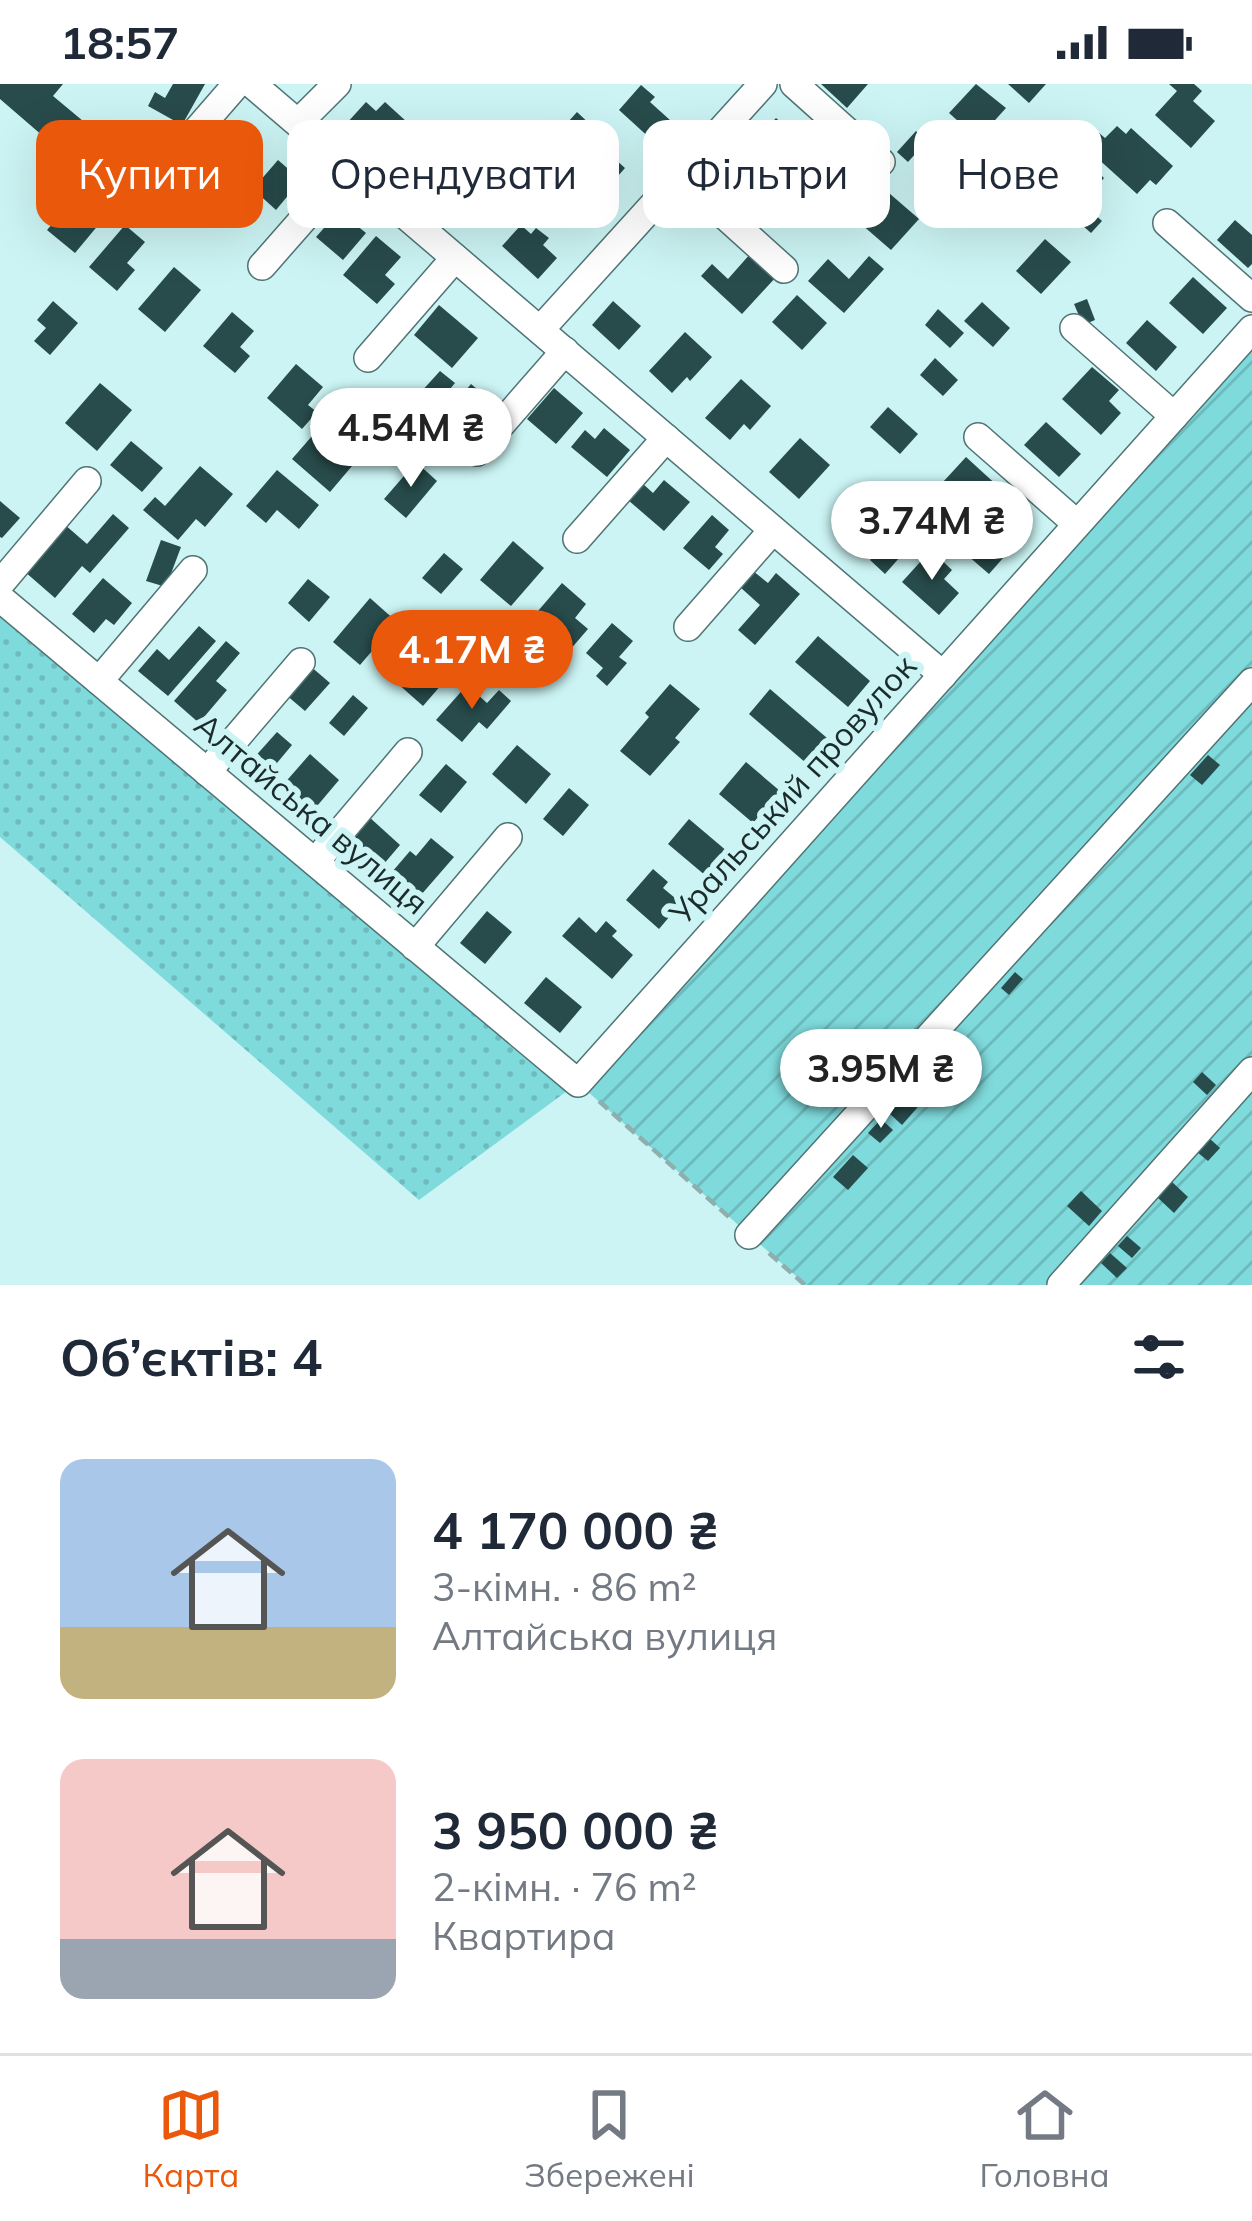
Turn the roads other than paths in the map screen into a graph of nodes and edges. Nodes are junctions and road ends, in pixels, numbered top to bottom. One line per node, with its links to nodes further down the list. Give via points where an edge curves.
1 (237, 84): 6 (street)
2 (252, 84): 7 (street)
3 (338, 84): 8 (street)
4 (763, 84): 9 (street)
5 (794, 84): 10 (street)
6 (206, 120)
7 (294, 120)
8 (301, 120)
9 (730, 120)
10 (834, 120)
11 (643, 216): 22 (street)
12 (1166, 224): 19 (street)
13 (295, 228): 17 (street)
14 (421, 228): 16 (street)
15 (739, 228): 18 (street)
16 (455, 257): 22 (street); 24 (street)
17 (262, 266)
18 (784, 268)
19 (1252, 298)
20 (1074, 328): 25 (street)
21 (1252, 329): 25 (street, Уральський провулок)
22 (540, 330): 23 (street)
23 (565, 351): 27 (street); 28 (street)
24 (368, 358)
25 (1174, 416): 30 (street, Уральський провулок)
26 (978, 437): 30 (street)
27 (666, 438): 31 (street); 32 (street)
28 (477, 452)
29 (87, 481): 34 (street)
30 (1078, 524): 38 (street, Уральський провулок)
31 (773, 530): 36 (street); 38 (street)
32 (578, 539)
33 (193, 570): 39 (street)
34 (0, 584)
35 (0, 598): 39 (street, Алтайська вулиця)
36 (688, 627)
37 (301, 662): 42 (street)
38 (943, 675): 47 (street, Уральський провулок)
39 (99, 681): 42 (street, Алтайська вулиця)
40 (1252, 682): 48 (street)
41 (408, 752): 44 (street)
42 (207, 772): 44 (street, Алтайська вулиця)
43 (508, 837): 45 (street)
44 (315, 862): 45 (street, Алтайська вулиця)
45 (415, 946): 47 (street, Алтайська вулиця)
46 (1252, 1071): 49 (street)
47 (578, 1083)
48 (749, 1235)
49 (1061, 1285)

